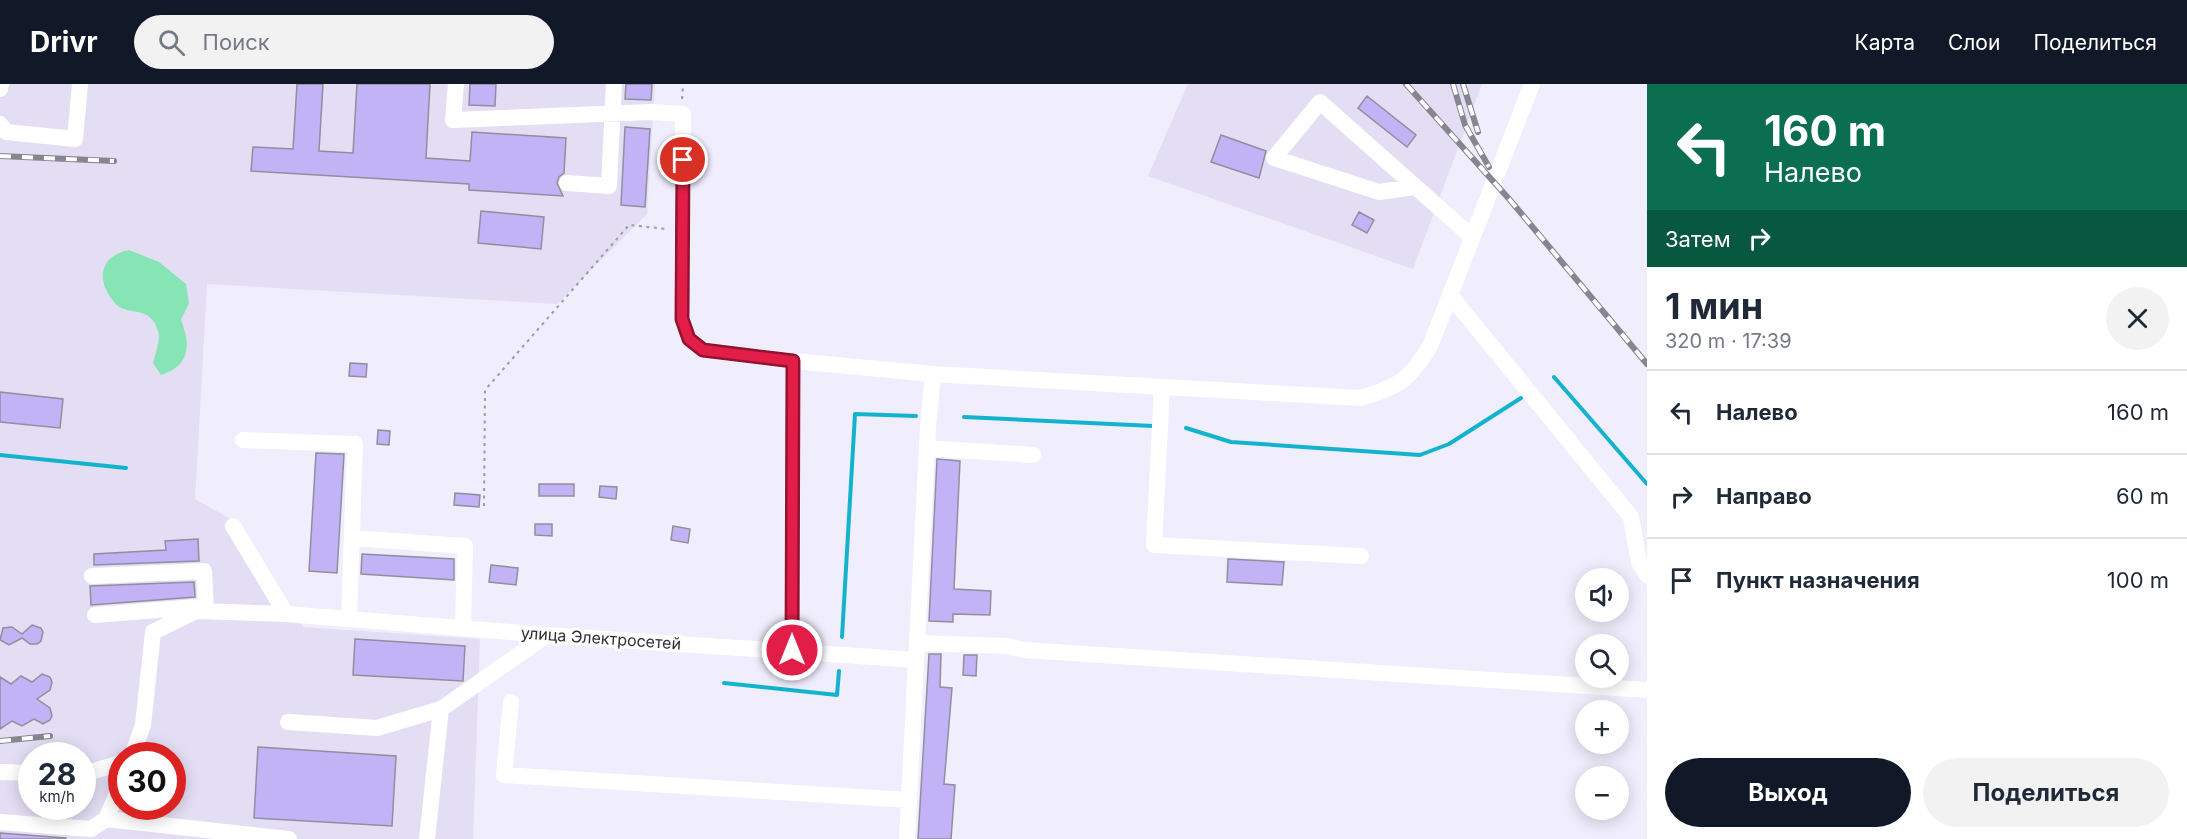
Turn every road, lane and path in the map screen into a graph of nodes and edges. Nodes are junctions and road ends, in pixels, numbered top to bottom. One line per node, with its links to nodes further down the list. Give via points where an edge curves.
1 (1, 84): 6 (street)
2 (80, 84): 8 (street, via 75,139 6,132)
3 (456, 84): 7 (street, via 453,120)
4 (614, 84): 7 (street)
5 (1532, 84): 12 (street)
6 (0, 89)
7 (612, 114): 9 (street, via 609,186); 11 (street, via 683,114)
8 (0, 124)
9 (567, 183)
10 (1414, 187): 10 (street, via 1320,102 1274,158 1379,192); 12 (street)
11 (682, 230): 14 (street, via 682,319 689,339 703,350); 20 (path, via 629,225 485,390)
12 (1472, 237): 13 (street)
13 (1450, 295): 16 (street, via 1418,367 1392,389 1360,398); 21 (street)
14 (793, 361): 15 (street); 35 (street)
15 (933, 374): 16 (street); 18 (street)
16 (1161, 387): 25 (street, via 1154,544)
17 (243, 440): 24 (street, via 355,444)
18 (927, 448): 19 (street); 34 (street)
19 (1033, 455)
20 (484, 506)
21 (1631, 517): 22 (street); 26 (street, via 1639,562)
22 (1647, 525)
23 (233, 526): 29 (street)
24 (352, 538): 31 (street); 32 (street, via 465,546)
25 (1361, 556)
26 (1647, 575)
27 (92, 576): 28 (street, via 204,571)
28 (206, 609): 29 (street, улица Электросетей); 30 (street); 41 (street, via 153,632 143,725)
29 (286, 614): 31 (street, улица Электросетей)
30 (95, 615)
31 (349, 619): 32 (street, улица Электросетей)
32 (463, 628): 33 (street, улица Электросетей)
33 (547, 635): 35 (street, улица Электросетей); 39 (street)
34 (917, 643): 36 (street); 37 (street)
35 (792, 650): 36 (street, улица Электросетей)
36 (916, 660): 44 (street)
37 (1647, 690)
38 (511, 702): 44 (street, via 504,775)
39 (441, 709): 40 (street, via 377,728); 50 (street)
40 (288, 722)
41 (137, 742)
42 (0, 772): 43 (street)
43 (18, 773)
44 (909, 800): 51 (street)
45 (108, 814): 46 (street)
46 (106, 819): 48 (street); 49 (street)
47 (0, 822): 48 (street)
48 (91, 834)
49 (289, 839)
50 (427, 839)
51 (907, 839)

